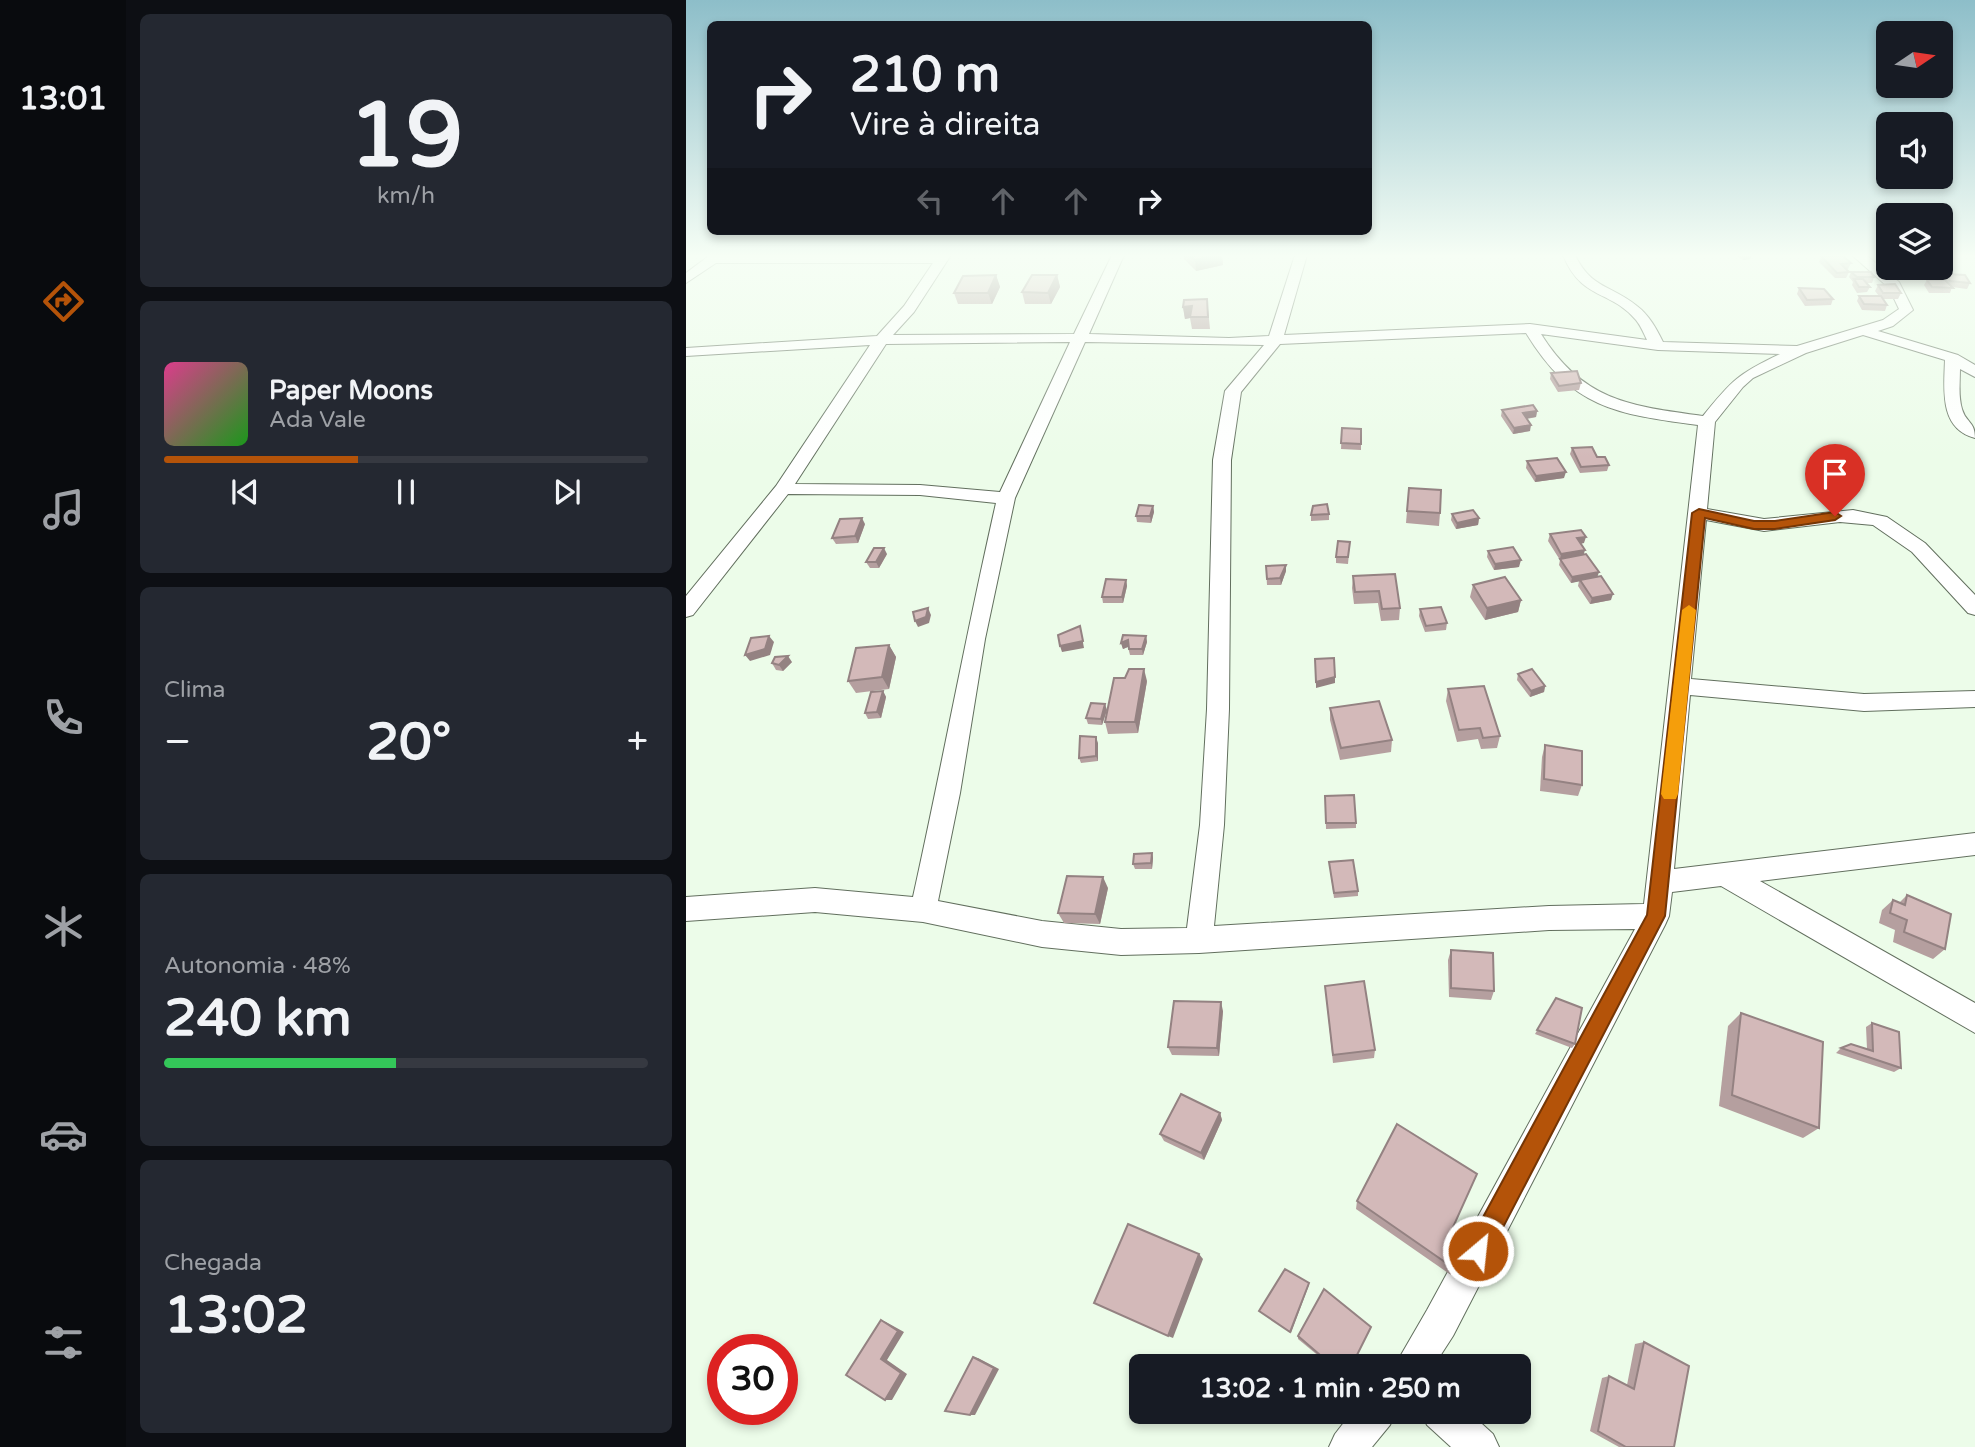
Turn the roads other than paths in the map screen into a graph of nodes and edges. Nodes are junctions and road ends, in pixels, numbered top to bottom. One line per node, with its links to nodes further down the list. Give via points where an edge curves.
1 (1089, 323): 8 (street)
2 (1281, 323): 10 (street)
3 (1644, 323): 11 (street)
4 (1889, 323): 7 (street)
5 (919, 324): 8 (street); 9 (street); 9 (street)
6 (1530, 328): 10 (street); 11 (street); 16 (street, via 1559,371 1581,389 1640,412)
7 (1864, 331): 12 (street); 14 (street)
8 (1082, 338): 10 (street); 19 (street, via 1046,405)
9 (881, 340): 13 (street); 18 (street)
10 (1275, 341): 31 (street, via 1233,391 1222,460 1218,709 1212,825)
11 (1658, 346): 12 (street)
12 (1801, 350): 16 (street, via 1748,375)
13 (686, 352)
14 (1953, 358): 15 (street); 17 (street, via 1952,413)
15 (1975, 372)
16 (1707, 421): 20 (street)
17 (1975, 433)
18 (783, 489): 19 (street, via 920,490); 22 (street)
19 (1006, 498): 29 (street)
20 (1699, 513): 21 (street, via 1754,525 1835,516 1881,522 1902,534); 23 (street)
21 (1975, 608)
22 (686, 610)
23 (1681, 685): 24 (street, via 1863,704); 27 (street)
24 (1975, 699)
25 (1975, 844): 26 (street)
26 (1721, 873): 27 (street); 32 (street)
27 (1661, 882): 30 (street)
28 (686, 909): 29 (street, via 815,900)
29 (923, 910): 31 (street, via 1042,934 1122,942)
30 (1656, 916): 31 (street, via 1549,918); 33 (street)
31 (1199, 940)
32 (1975, 1018)
33 (1420, 1354)
34 (1367, 1424): 36 (street)
35 (1454, 1424): 37 (street)
36 (1348, 1447)
37 (1480, 1447)

